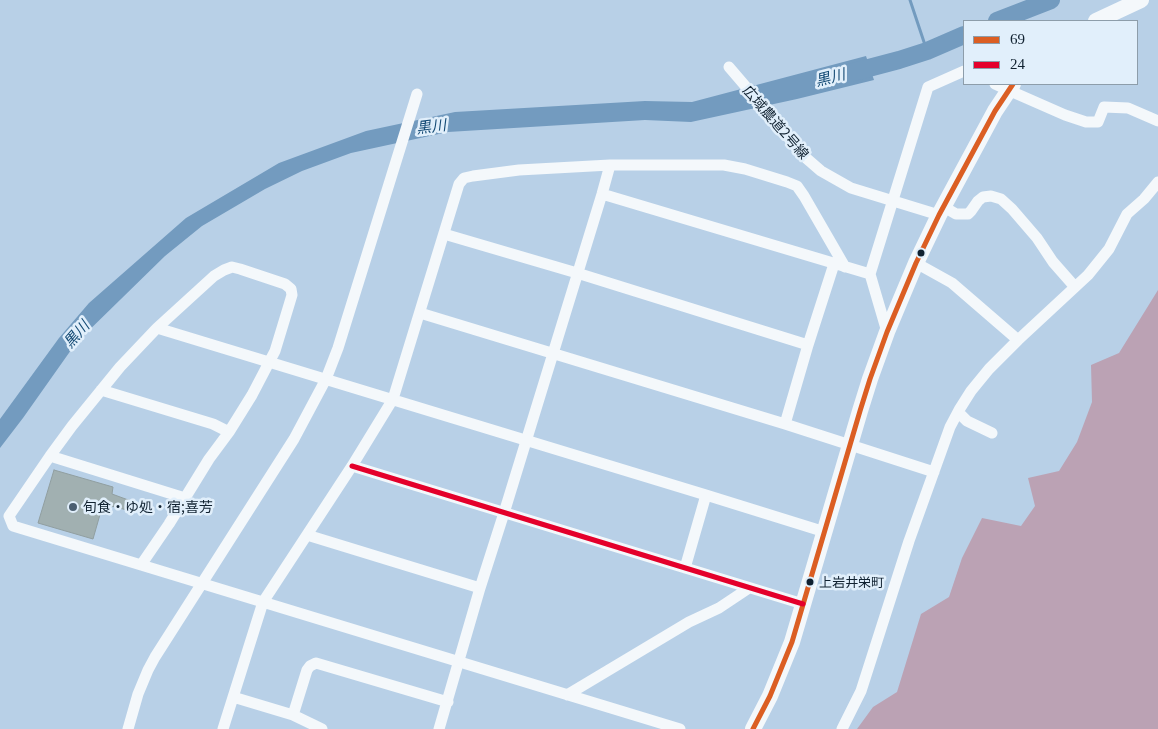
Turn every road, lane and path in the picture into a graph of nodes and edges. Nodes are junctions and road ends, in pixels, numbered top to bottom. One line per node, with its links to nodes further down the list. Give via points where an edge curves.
1 (1141, 0): 2 (main road)
2 (1098, 20)
3 (729, 68): 11 (street, 広域農道2号線, via 794,145 821,171 851,188)
4 (963, 71): 11 (street, via 928,87)
5 (1005, 86): 7 (street, via 1086,122 1098,122 1104,107 1128,108); 12 (main road)
6 (417, 94): 26 (street)
7 (1158, 121)
8 (610, 165): 10 (street); 13 (street, via 519,170 464,178 459,184); 15 (street, via 724,165 797,186)
9 (1158, 182): 18 (street, via 1127,214 1104,256)
10 (602, 194): 15 (street); 16 (street)
11 (892, 201): 12 (street, 広域農道2号線); 17 (street)
12 (941, 211): 14 (main road); 18 (street, 広域農道2号線, via 968,214 984,197 1001,200 1037,238)
13 (444, 234): 16 (street); 19 (street)
14 (916, 263): 21 (main road); 22 (street, via 952,283)
15 (839, 265): 17 (street); 23 (street)
16 (577, 273): 23 (street); 24 (street)
17 (870, 274): 21 (street)
18 (1075, 287): 22 (street)
19 (420, 313): 24 (street); 28 (street)
20 (157, 328): 25 (street); 25 (street, via 214,276 224,270 240,269 291,289 289,305); 27 (street)
21 (887, 332): 34 (main road)
22 (1018, 340): 29 (street, via 989,369)
23 (808, 345): 30 (street)
24 (552, 354): 30 (street); 33 (street)
25 (270, 362): 26 (street); 31 (street)
26 (326, 379): 28 (street); 45 (street, via 294,439)
27 (101, 390): 31 (street, via 213,424); 35 (street)
28 (393, 399): 33 (street); 36 (street)
29 (958, 412): 32 (street); 37 (street)
30 (785, 424): 34 (street)
31 (229, 432): 39 (street)
32 (992, 433)
33 (526, 441): 38 (street); 40 (street)
34 (850, 444): 37 (street); 41 (main road)
35 (50, 456): 39 (street); 43 (street, via 9,516 13,526)
36 (352, 466): 40 (street); 42 (street)
37 (934, 472): 61 (street, via 861,691)
38 (706, 495): 41 (street); 44 (street)
39 (184, 498): 43 (street)
40 (504, 513): 44 (street); 46 (street)
41 (825, 532): 49 (main road)
42 (307, 535): 46 (street); 48 (street)
43 (141, 564): 45 (street)
44 (685, 568): 47 (street)
45 (202, 583): 48 (street); 56 (street, via 148,670)
46 (480, 588): 50 (street)
47 (749, 588): 49 (street); 51 (street)
48 (263, 602): 50 (street); 52 (street)
49 (803, 604): 60 (main road, via 779,676)
50 (459, 662): 51 (street); 53 (street)
51 (567, 695): 59 (street)
52 (233, 698): 54 (street); 57 (street)
53 (448, 702): 54 (street, via 316,663 307,670); 58 (street)
54 (293, 715): 55 (street)
55 (317, 728)
56 (128, 729)
57 (223, 729)
58 (439, 729)
59 (680, 729)
60 (753, 729)
61 (842, 729)

